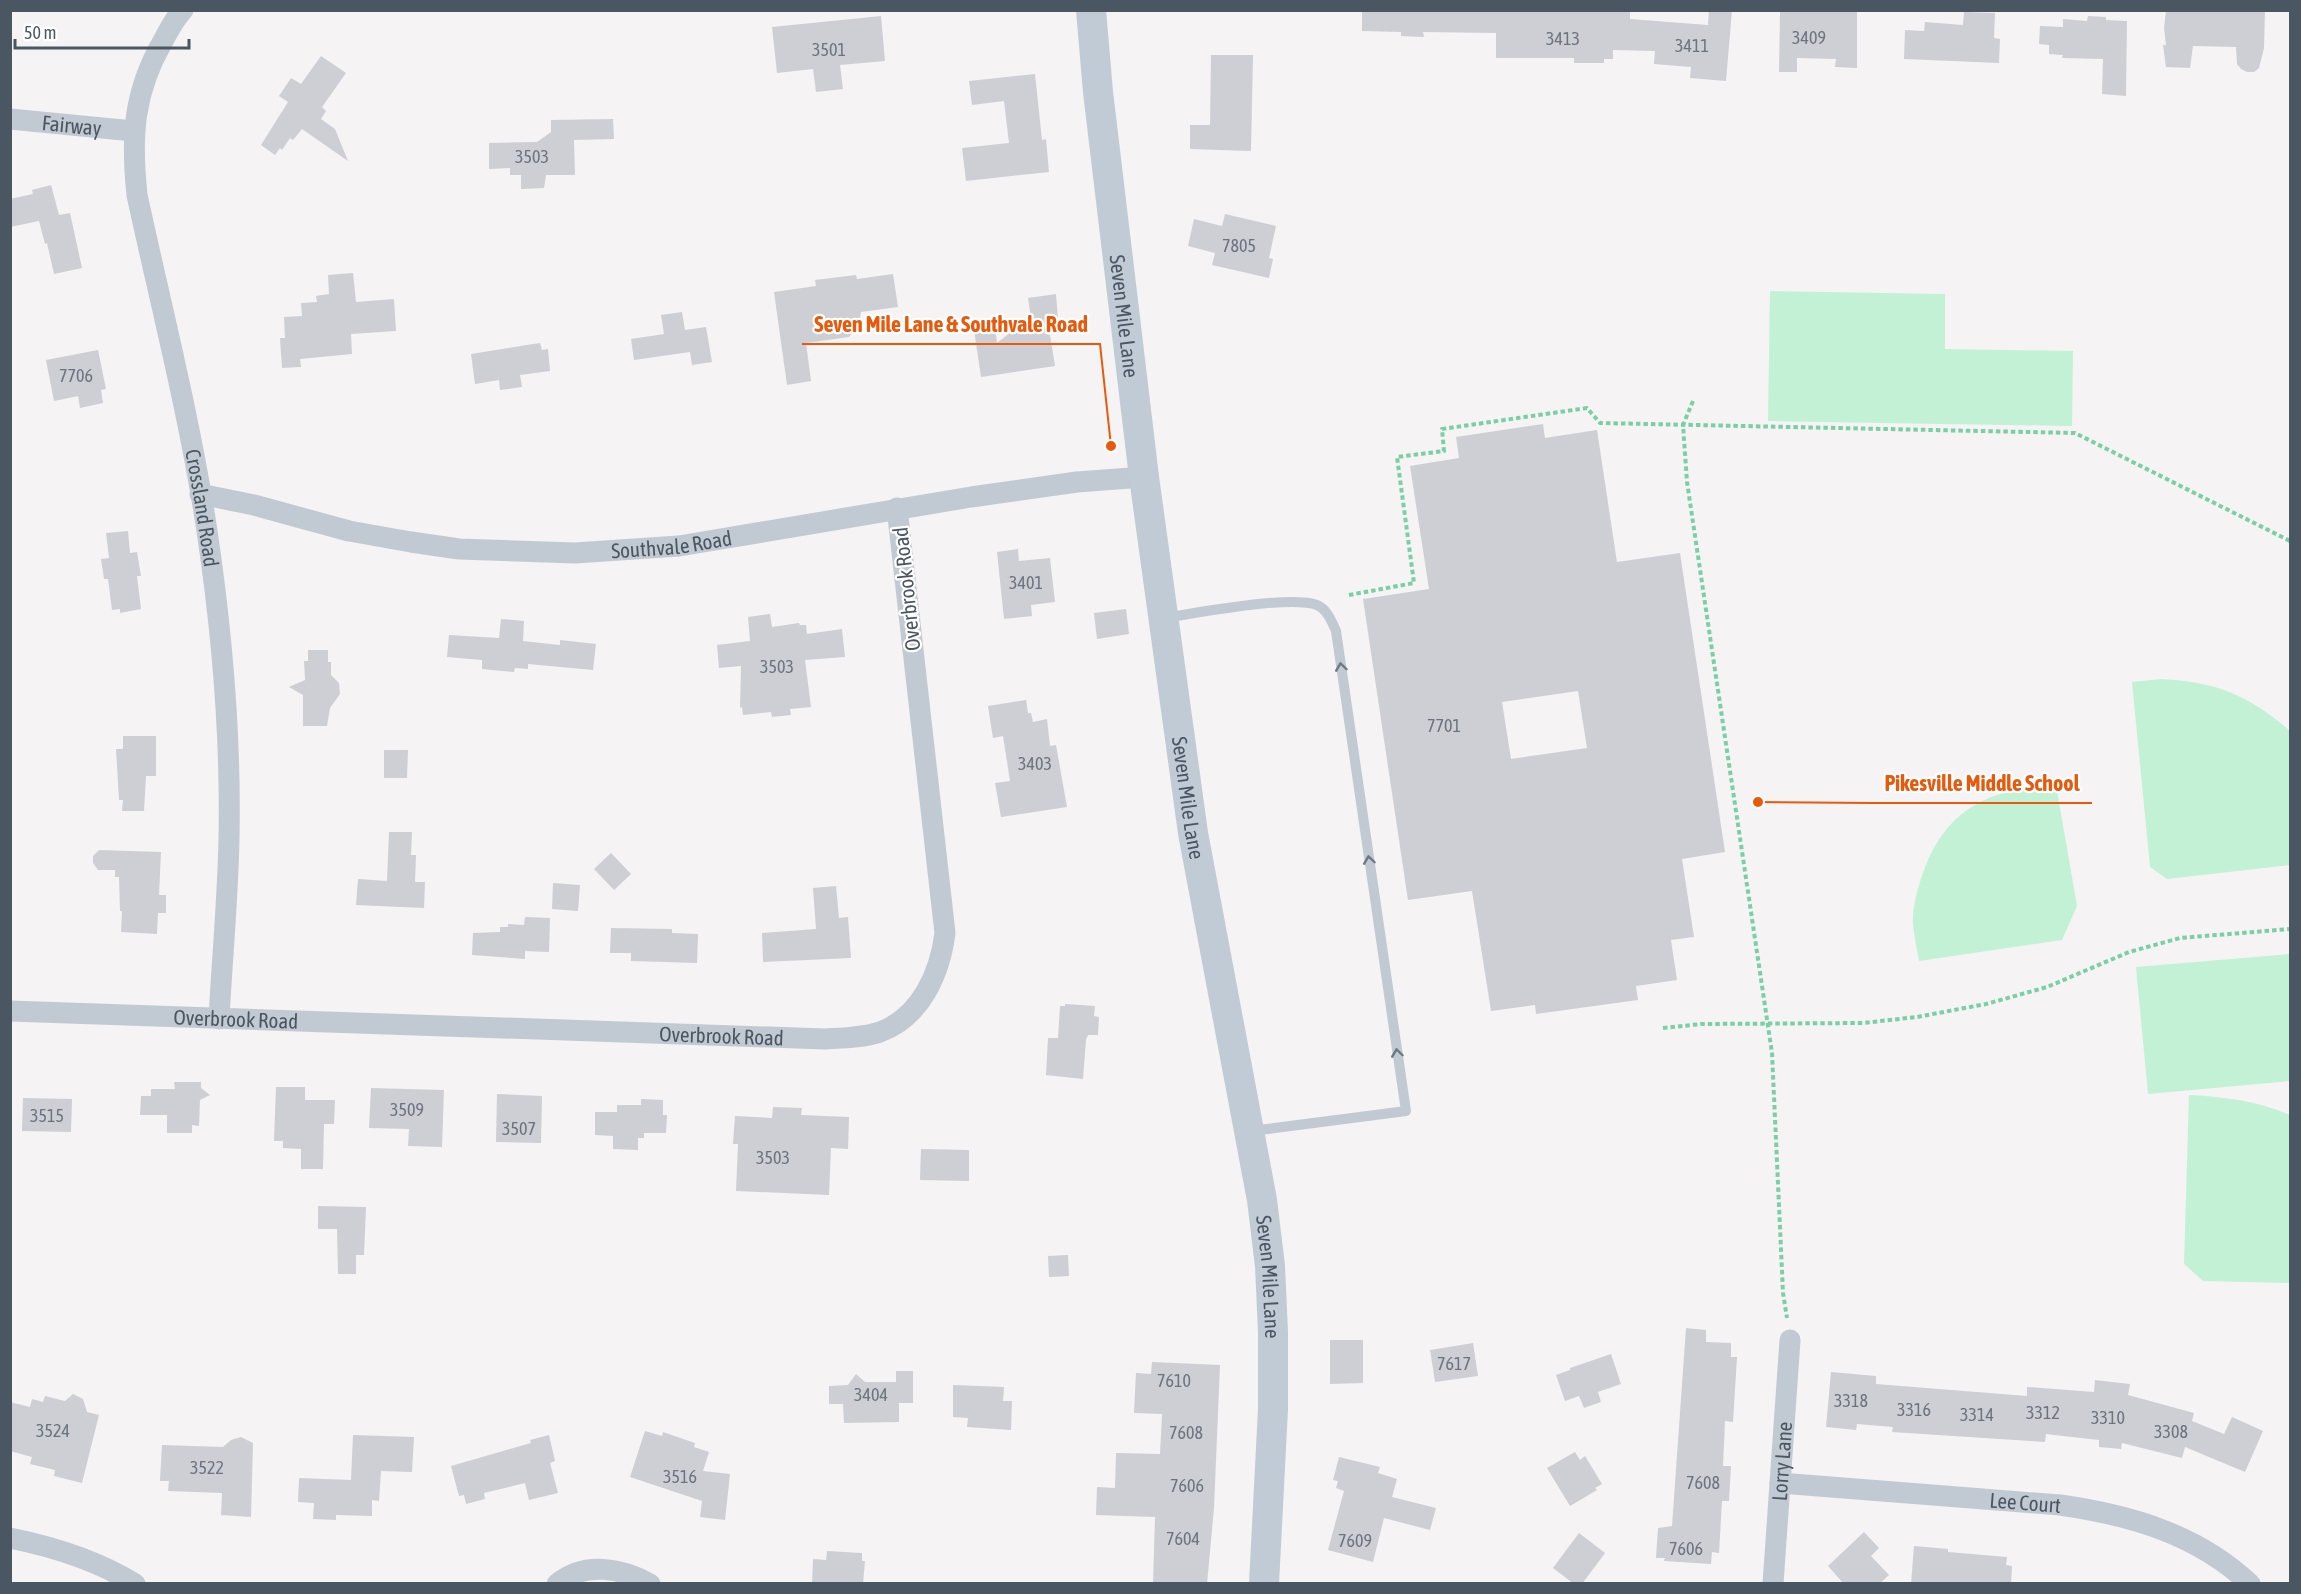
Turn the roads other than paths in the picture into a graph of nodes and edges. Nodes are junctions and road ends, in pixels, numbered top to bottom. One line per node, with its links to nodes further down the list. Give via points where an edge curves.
1 (1090, 10): 5 (street, Seven Mile Lane)
2 (178, 13): 4 (street, Crossland Road, via 154,56 138,98)
3 (10, 119): 4 (street, Fairway)
4 (133, 131): 6 (street, Crossland Road, via 137,195)
5 (1144, 477): 7 (street, Southvale Road); 8 (street, Seven Mile Lane)
6 (200, 494): 7 (street, Southvale Road, via 360,533 459,549 511,552 679,546); 10 (street, Crossland Road, via 216,606 229,780)
7 (897, 508): 10 (street, Overbrook Road, via 945,933 942,958 933,980 919,1002 901,1019 881,1032 825,1039)
8 (1163, 618): 11 (street, Seven Mile Lane, via 1193,833); 11 (lane, one-way to 8, via 1406,1111 1336,631 1319,605 1290,601)
9 (10, 1011): 10 (street, Overbrook Road)
10 (219, 1019)
11 (1249, 1132): 18 (street, Seven Mile Lane, via 1270,1266 1273,1332)
12 (1790, 1340): 13 (street, Lorry Lane)
13 (1780, 1483): 19 (street, Lorry Lane); 20 (street, Lee Court, via 2099,1511 2140,1520 2204,1548)
14 (10, 1538): 15 (street, via 81,1557)
15 (135, 1584)
16 (557, 1584): 17 (street, via 585,1570 611,1569 631,1573)
17 (650, 1584)
18 (1264, 1584)
19 (1773, 1584)
20 (2250, 1584)

